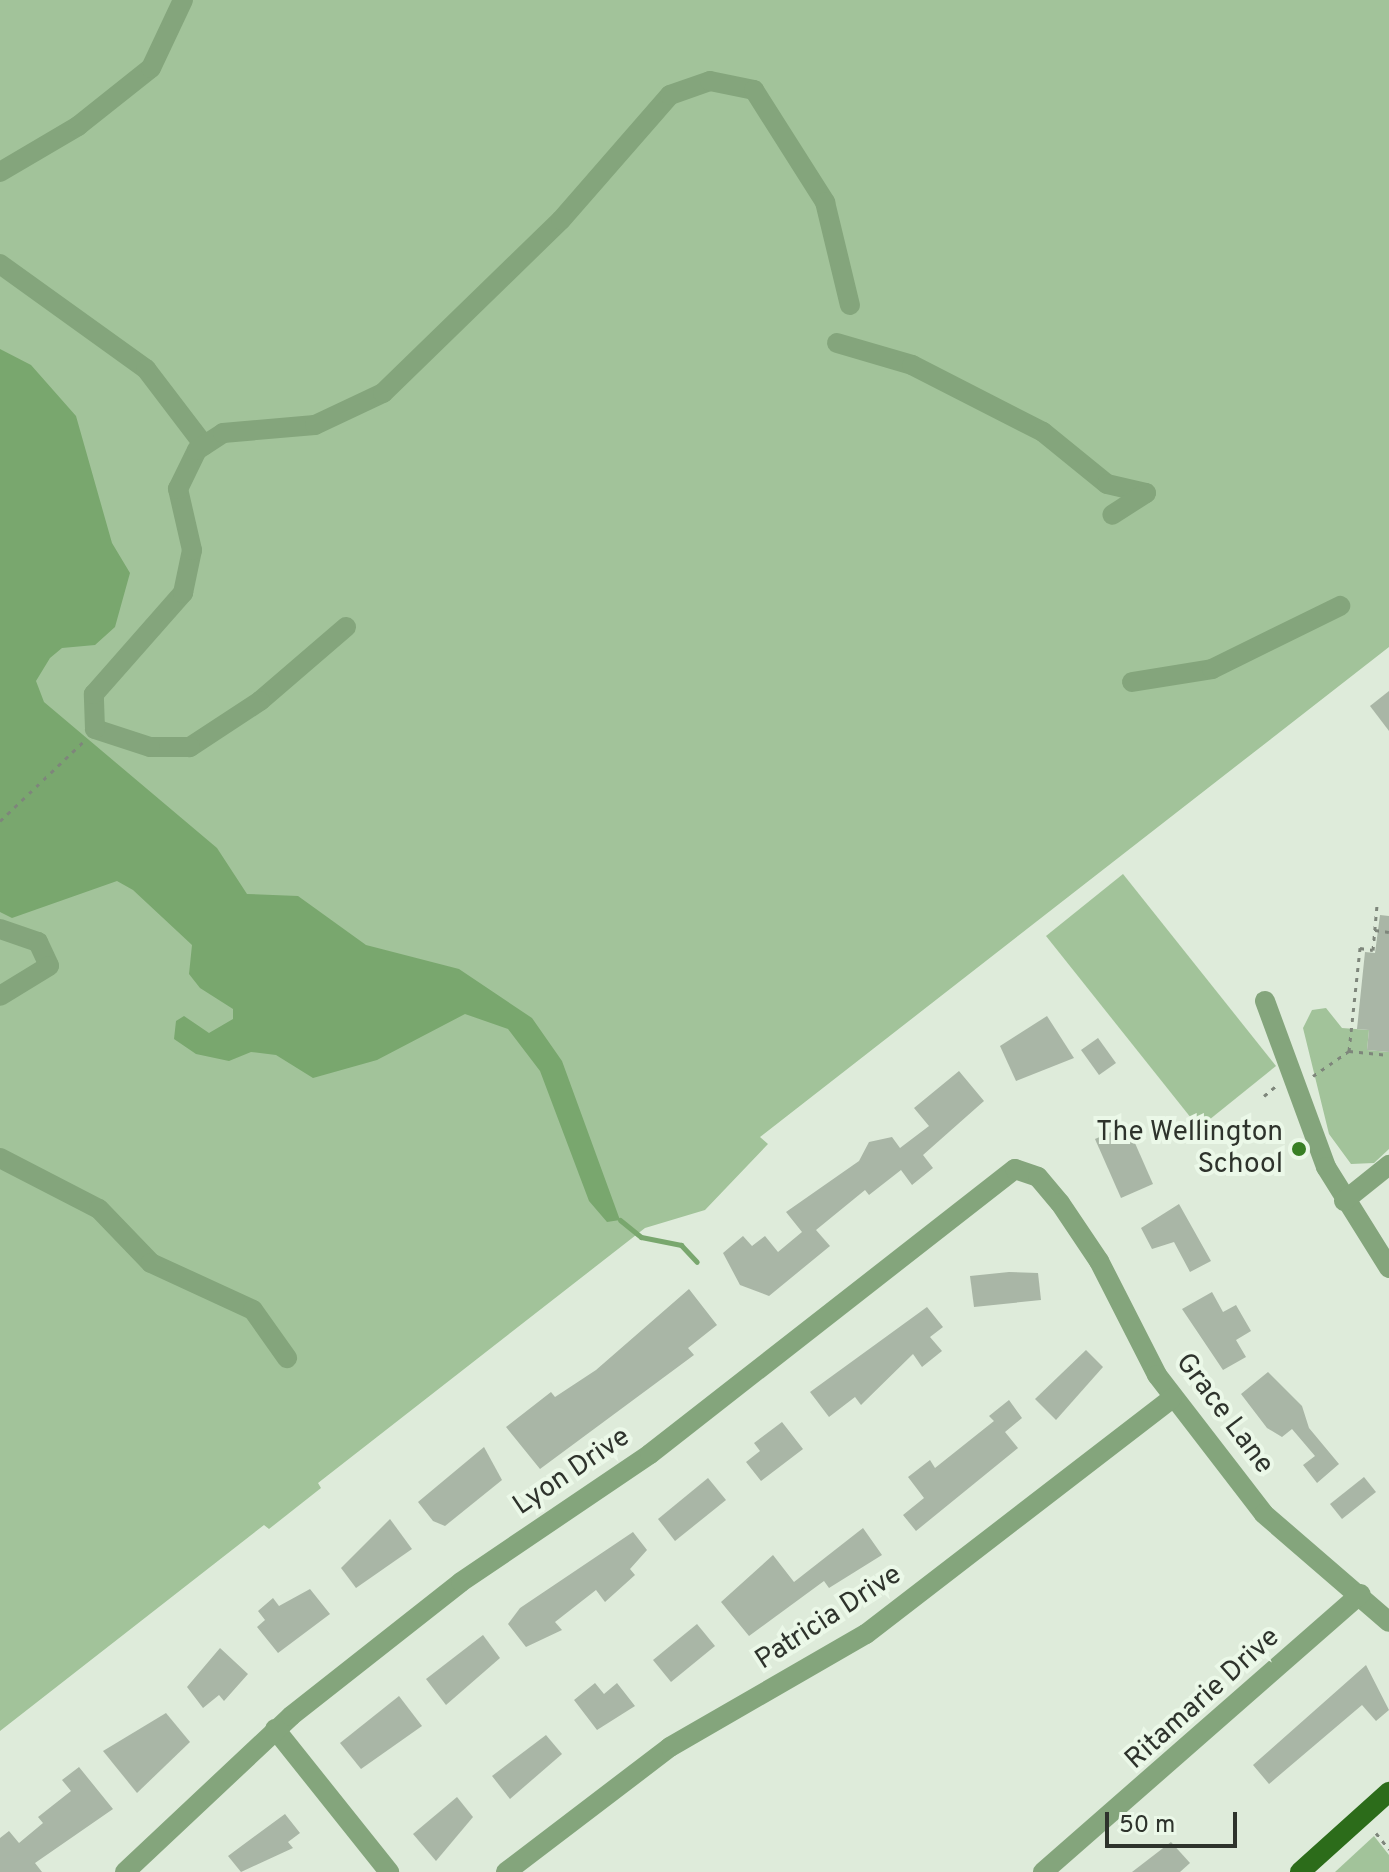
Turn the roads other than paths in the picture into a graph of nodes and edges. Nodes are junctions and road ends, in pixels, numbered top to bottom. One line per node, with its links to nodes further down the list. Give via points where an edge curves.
1 (183, 0): 2 (street, via 162,51 134,84)
2 (0, 172)
3 (0, 264): 6 (street, via 146,369)
4 (850, 305): 6 (street, via 831,219 811,176 773,131 754,90 710,81 659,103 561,220 383,393 315,425 223,433)
5 (837, 343): 7 (street, via 912,365 1043,432 1107,484 1146,493)
6 (204, 445): 9 (street, via 178,489 192,550 183,593 94,694 95,729 150,747 190,747 260,701)
7 (1112, 515)
8 (1340, 606): 10 (street, via 1212,669)
9 (346, 627)
10 (1132, 682)
11 (0, 929): 12 (street, via 38,942 49,966)
12 (0, 996)
13 (1265, 1001): 16 (street)
14 (0, 1158): 19 (street, via 99,1209 151,1263 253,1310)
15 (1389, 1165): 16 (street)
16 (1344, 1201): 18 (street)
17 (1060, 1203): 20 (street, Grace Lane); 23 (street, Lyon Drive, via 1038,1177 1008,1172 662,1445 461,1582)
18 (1389, 1268)
19 (287, 1358)
20 (1172, 1398): 21 (street, Grace Lane, via 1281,1531); 27 (street, Patricia Drive, via 866,1634 670,1747)
21 (1361, 1594): 22 (street, Grace Lane); 28 (street, Ritamarie Drive, via 1075,1852)
22 (1389, 1622)
23 (275, 1729): 25 (street, Lyon Drive); 26 (street)
24 (1389, 1792): 29 (main road)
25 (125, 1872)
26 (389, 1872)
27 (506, 1872)
28 (1043, 1872)
29 (1300, 1872)

